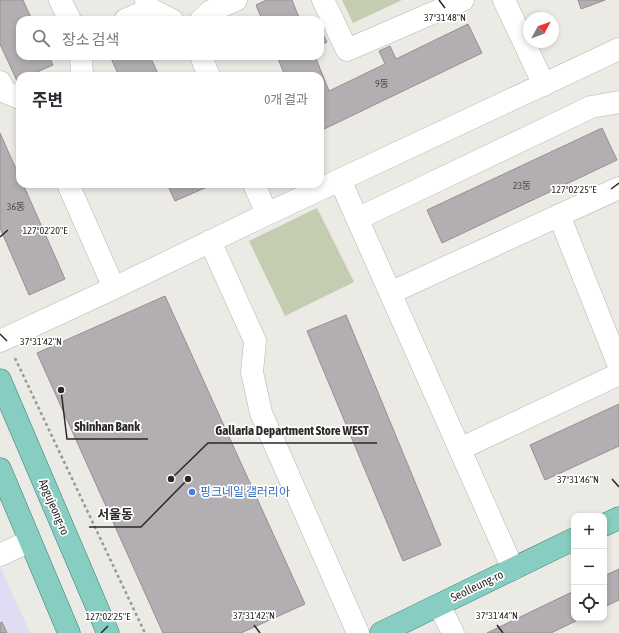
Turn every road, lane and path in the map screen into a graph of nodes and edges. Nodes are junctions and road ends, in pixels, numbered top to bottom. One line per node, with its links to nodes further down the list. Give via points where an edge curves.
1 (60, 0): 7 (street)
2 (236, 0): 10 (street)
3 (323, 0): 4 (street, via 347,50)
4 (463, 0)
5 (504, 0): 17 (street)
6 (148, 4): 8 (street); 9 (street)
7 (68, 16)
8 (131, 16)
9 (166, 16)
10 (205, 16)
11 (619, 49): 17 (street)
12 (81, 60): 14 (street)
13 (203, 60): 15 (street)
14 (82, 72)
15 (207, 72)
16 (0, 82): 18 (street, via 5,92)
17 (544, 85): 20 (street)
18 (16, 96)
19 (619, 102): 28 (street, via 591,107)
20 (340, 180): 21 (street); 28 (street)
21 (324, 187)
22 (70, 188): 30 (street)
23 (256, 188): 26 (street)
24 (323, 188): 26 (street)
25 (619, 188): 27 (street)
26 (267, 214): 29 (street)
27 (559, 215): 31 (street); 33 (street)
28 (357, 219): 31 (street)
29 (210, 241): 30 (street); 48 (street, via 255,341 252,372 261,413)
30 (114, 288): 32 (street)
31 (390, 293): 36 (street)
32 (3, 339): 47 (path)
33 (619, 366)
34 (619, 374): 36 (street)
35 (0, 380): 46 (main road, Apgujeong-ro)
36 (460, 449): 43 (street)
37 (0, 469): 40 (main road)
38 (619, 518): 39 (main road)
39 (607, 524)
40 (30, 541): 42 (street); 45 (main road)
41 (571, 541): 43 (main road, Seolleung-ro)
42 (0, 555)
43 (513, 569): 44 (main road, Seolleung-ro)
44 (439, 604): 49 (main road, Seolleung-ro); 50 (street)
45 (69, 633)
46 (108, 633)
47 (145, 633)
48 (358, 633)
49 (381, 633)
50 (453, 633)

